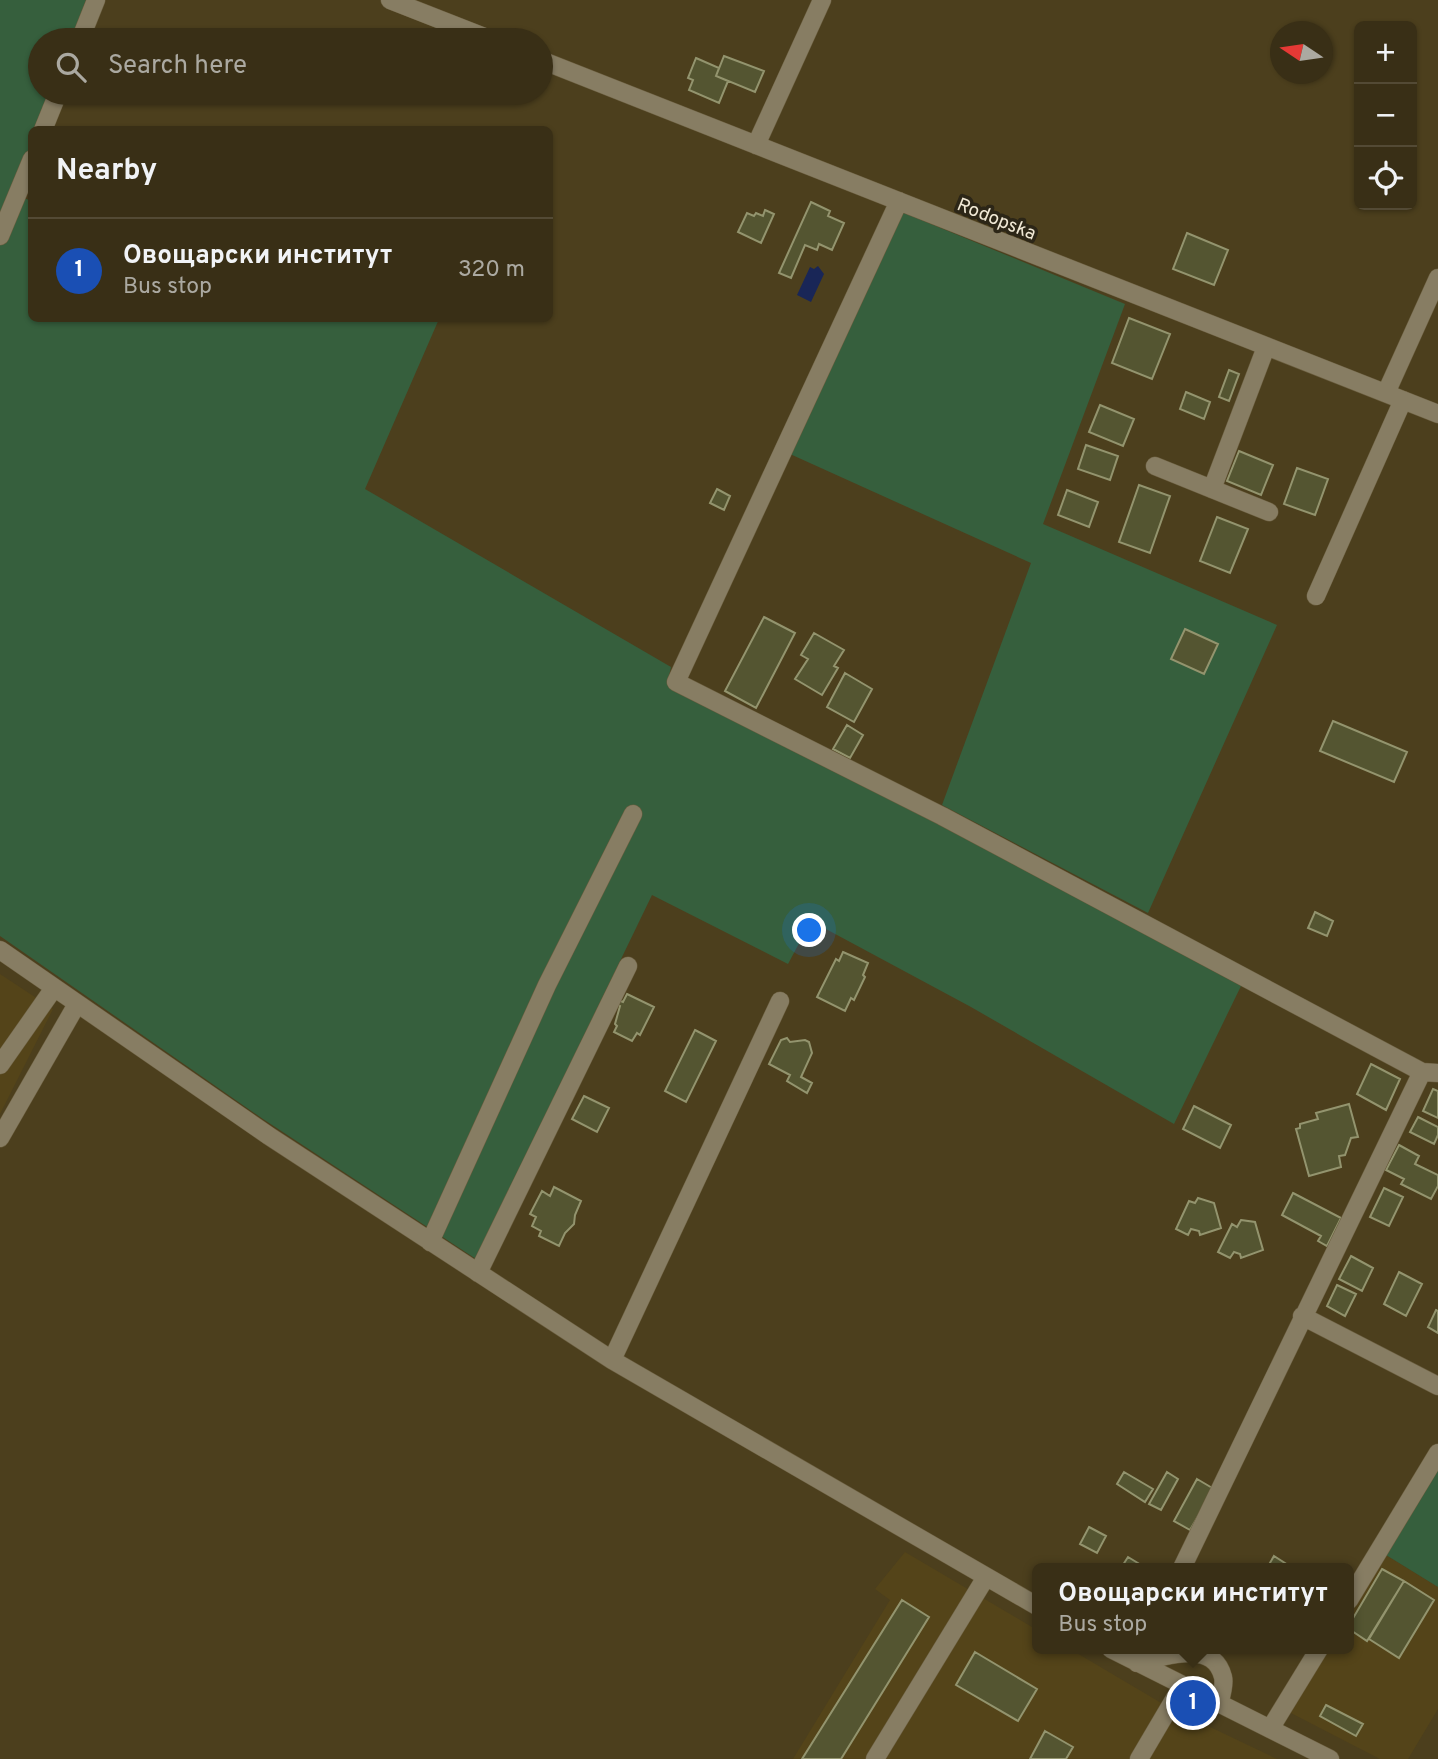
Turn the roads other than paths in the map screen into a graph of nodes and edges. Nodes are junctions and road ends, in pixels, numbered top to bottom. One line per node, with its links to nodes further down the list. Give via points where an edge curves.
1 (96, 0): 4 (street)
2 (390, 0): 5 (street)
3 (821, 0): 9 (street)
4 (85, 28)
5 (461, 28)
6 (553, 65): 9 (street, Rodopska)
7 (53, 105): 8 (street)
8 (45, 126)
9 (756, 145): 11 (street, Rodopska)
10 (28, 169): 12 (street)
11 (899, 201): 14 (street, Rodopska); 29 (street, via 676,682)
12 (0, 236)
13 (1438, 278): 15 (street)
14 (1266, 347): 15 (street, Rodopska); 19 (street)
15 (1386, 393): 16 (street, Rodopska)
16 (1403, 400): 17 (street, Rodopska); 21 (street)
17 (1438, 414)
18 (1154, 466): 19 (street)
19 (1212, 489): 20 (street)
20 (1269, 512)
21 (1316, 596)
22 (633, 814): 31 (street, via 547,985)
23 (0, 950): 25 (street)
24 (628, 966): 32 (street)
25 (54, 988): 27 (street); 28 (street)
26 (780, 1001): 34 (street)
27 (77, 1004): 30 (street); 31 (street)
28 (0, 1065)
29 (1430, 1072): 33 (street)
30 (0, 1138)
31 (430, 1242): 32 (street)
32 (478, 1273): 34 (street)
33 (1302, 1316): 35 (street); 37 (street)
34 (612, 1360): 38 (street)
35 (1438, 1386)
36 (1438, 1453): 39 (street)
37 (1184, 1563)
38 (985, 1577): 40 (street); 48 (street)
39 (1354, 1592)
40 (1032, 1603)
41 (1169, 1654): 44 (street)
42 (1201, 1654): 46 (street, via 1216,1662 1224,1679)
43 (1316, 1654): 47 (street)
44 (1140, 1656): 45 (street)
45 (1182, 1686): 46 (street); 49 (street)
46 (1219, 1704): 47 (street)
47 (1270, 1729): 50 (street)
48 (875, 1759)
49 (1139, 1759)
50 (1330, 1759)

